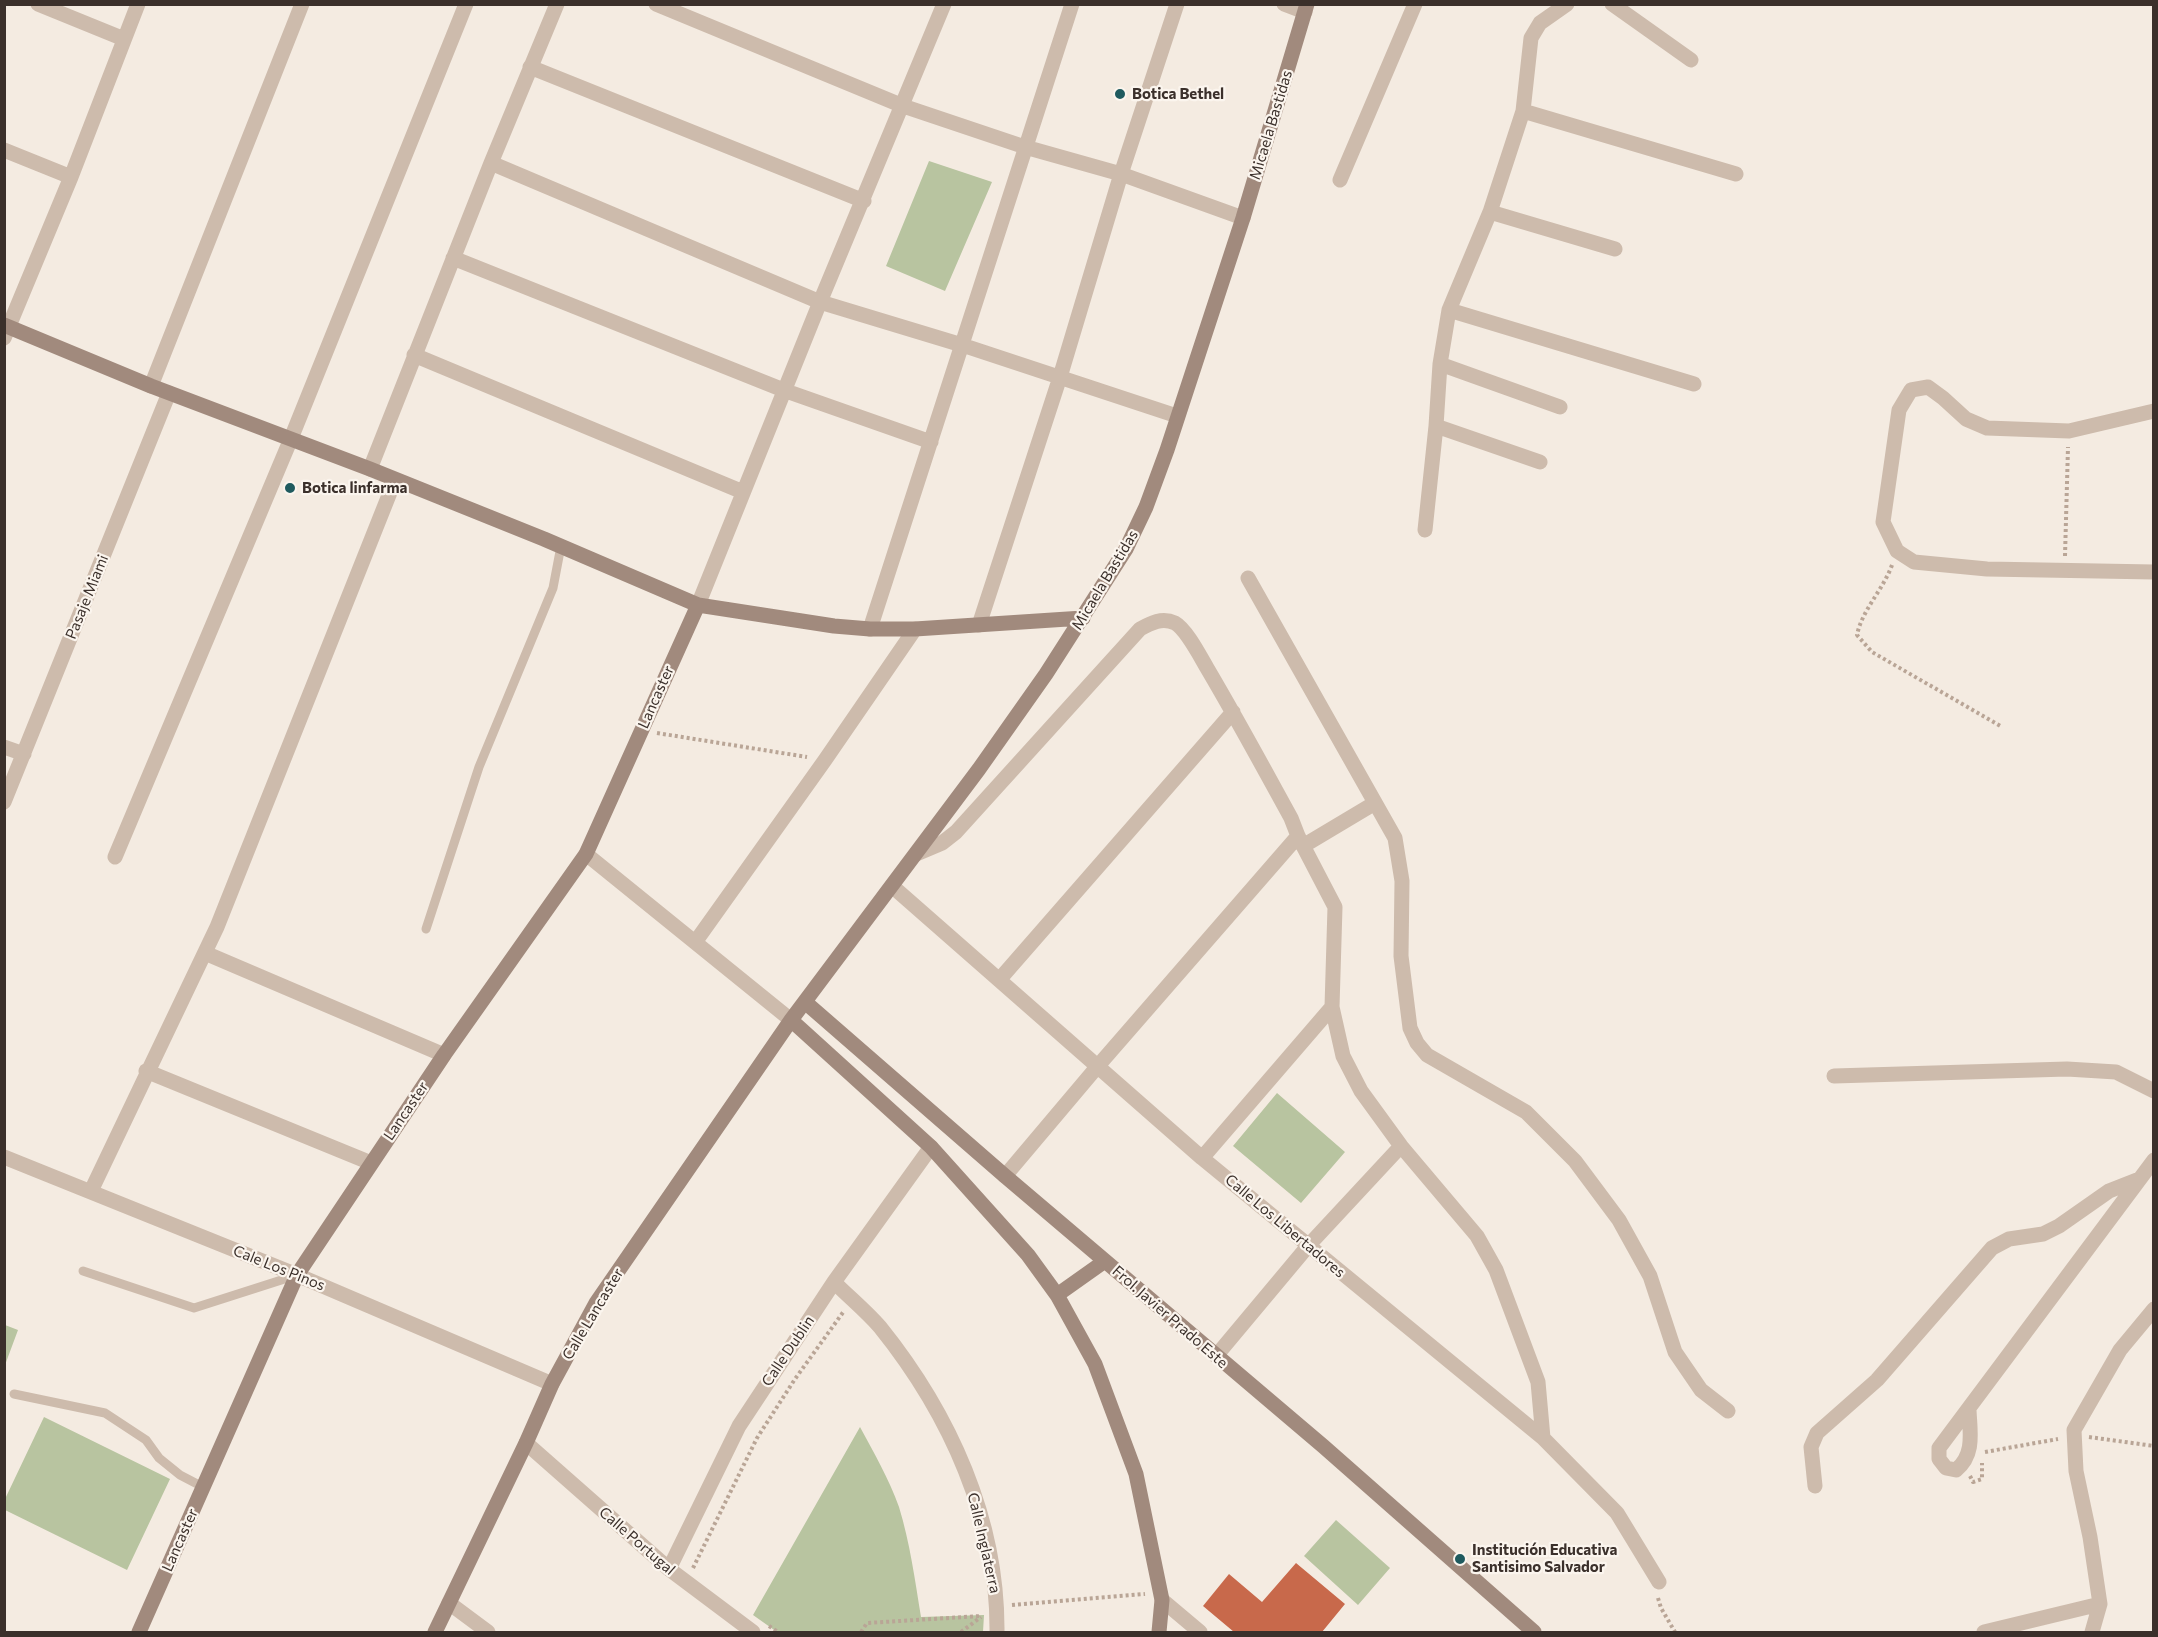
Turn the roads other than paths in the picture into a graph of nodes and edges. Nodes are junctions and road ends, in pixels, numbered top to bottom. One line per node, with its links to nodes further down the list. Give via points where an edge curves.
1 (38, 4): 15 (street)
2 (138, 4): 15 (street)
3 (302, 4): 40 (street)
4 (466, 4): 47 (street)
5 (656, 4): 18 (street)
6 (1072, 4): 20 (street)
7 (1177, 4): 23 (street)
8 (1284, 4): 14 (street)
9 (1415, 4): 26 (street)
10 (1567, 4): 19 (street, via 1540,22 1531,38)
11 (1612, 4): 16 (street)
12 (556, 5): 17 (street)
13 (940, 6): 18 (street)
14 (1306, 8): 29 (street, Micaela Bastidas)
15 (124, 39): 25 (street)
16 (1691, 60)
17 (530, 67): 22 (street); 27 (street)
18 (903, 106): 20 (street); 27 (street)
19 (1523, 111): 24 (street); 28 (street)
20 (1025, 147): 23 (street); 35 (street)
21 (4, 150): 25 (street)
22 (491, 163): 31 (street); 32 (street)
23 (1121, 174): 29 (street); 38 (street)
24 (1736, 174)
25 (71, 177): 34 (street)
26 (1340, 180)
27 (864, 201): 32 (street)
28 (1490, 212): 30 (street); 33 (street)
29 (1243, 218): 45 (street, Micaela Bastidas)
30 (1615, 249)
31 (453, 258): 36 (street); 41 (street)
32 (820, 302): 35 (street); 41 (street)
33 (1449, 310): 37 (street); 39 (street)
34 (6, 330): 40 (street)
35 (962, 345): 38 (street); 48 (street)
36 (414, 355): 50 (street); 52 (street)
37 (1440, 364): 43 (street); 46 (street)
38 (1060, 377): 45 (street); 59 (street)
39 (1694, 384)
40 (151, 386): 42 (street)
41 (786, 391): 48 (street); 52 (street)
42 (169, 393): 47 (street); 64 (street, Pasaje Miami)
43 (1560, 407)
44 (2154, 411): 55 (street, via 2069,431 1987,428 1966,419 1928,387 1911,390 1899,410 1883,522 1897,551 1914,562 1987,570)
45 (1177, 416): 58 (street, Micaela Bastidas, via 1137,527)
46 (1436, 426): 49 (street); 53 (street)
47 (290, 441): 50 (street); 70 (street)
48 (931, 442): 60 (street)
49 (1540, 462)
50 (370, 469): 51 (street)
51 (395, 480): 54 (street); 74 (street)
52 (743, 492): 57 (street)
53 (1425, 530)
54 (561, 546): 57 (street); 72 (lane, via 553,588 479,767)
55 (2154, 572)
56 (1248, 578): 66 (street)
57 (698, 605): 60 (street); 68 (street, Lancaster)
58 (1083, 618): 59 (street); 69 (street, Micaela Bastidas)
59 (979, 625): 61 (street)
60 (870, 629): 61 (street)
61 (915, 629): 73 (street)
62 (1233, 712): 67 (street); 69 (street, via 1176,623 1152,622 1140,629 956,832); 75 (street)
63 (4, 747): 64 (street)
64 (24, 754): 65 (street, Pasaje Miami)
65 (4, 802)
66 (1375, 803): 67 (street); 104 (street, via 1395,838 1402,881 1401,956 1410,1028 1417,1043 1427,1055 1526,1112 1575,1161 1619,1220 1650,1276 1674,1352 1701,1390)
67 (1301, 841): 77 (street, via 1335,907); 80 (street)
68 (586, 854): 73 (street); 79 (street, Lancaster)
69 (916, 854): 71 (street, Micaela Bastidas)
70 (115, 857)
71 (892, 886): 75 (street, Calle Los Libertadores); 76 (street, Micaela Bastidas)
72 (426, 929)
73 (696, 941): 78 (street)
74 (205, 953): 79 (street); 81 (street)
75 (999, 980): 80 (street, Calle Los Libertadores)
76 (805, 1002): 78 (street, Micaela Bastidas); 90 (street, Frol. Javier Prado Este)
77 (1332, 1007): 84 (street, via 1343,1056 1361,1090); 87 (street)
78 (791, 1020): 85 (street); 101 (street, Calle Lancaster, via 596,1303)
79 (444, 1056): 89 (street, Lancaster)
80 (1096, 1066): 87 (street, Calle Los Libertadores); 90 (street)
81 (146, 1071): 89 (street); 92 (street)
82 (1834, 1076): 83 (street, via 2067,1069 2116,1072)
83 (2154, 1091)
84 (1401, 1146): 93 (street); 105 (street, via 1477,1236 1496,1269 1538,1382)
85 (932, 1147): 97 (street, Calle Dublin); 98 (street, via 1028,1255)
86 (4, 1156): 92 (street, Cale Los Pinos)
87 (1202, 1158): 93 (street, Calle Los Libertadores)
88 (2154, 1160): 91 (street)
89 (371, 1162): 96 (street, Lancaster)
90 (1005, 1176): 94 (street, Frol. Javier Prado Este)
91 (2137, 1180): 103 (street); 107 (street, via 2109,1191 2043,1234 2009,1239 1992,1248 1877,1380 1817,1433 1811,1447)
92 (91, 1191): 96 (street, Cale Los Pinos)
93 (1308, 1246): 100 (street); 105 (street, Calle Los Libertadores)
94 (1105, 1261): 98 (street); 100 (street, Frol. Javier Prado Este)
95 (83, 1270): 96 (lane, via 194,1308)
96 (297, 1275): 101 (street, Cale Los Pinos); 108 (street, Lancaster)
97 (834, 1282): 109 (street, Calle Dublin, via 739,1426); 118 (street, Calle Inglaterra, via 878,1325 916,1375 946,1425 970,1481 986,1536 992,1613)
98 (1057, 1295): 111 (street, via 1095,1364 1136,1474)
99 (2154, 1309): 113 (street, via 2120,1350 2074,1430 2076,1471)
100 (1216, 1356): 121 (street, Frol. Javier Prado Este)
101 (552, 1384): 106 (street, Calle Lancaster)
102 (14, 1394): 108 (lane, via 105,1413 146,1440 159,1458 180,1475)
103 (1969, 1410): 103 (street, via 1939,1448 1946,1468 1956,1470 1965,1463 1971,1445)
104 (1728, 1411)
105 (1544, 1438): 110 (street, Calle Los Libertadores, via 1617,1513)
106 (526, 1443): 109 (street, Calle Portugal); 112 (street, Calle Lancaster)
107 (1815, 1485)
108 (203, 1487): 114 (street, Lancaster)
109 (669, 1569): 117 (street, Calle Portugal)
110 (1659, 1582)
111 (1162, 1596): 119 (street); 120 (street)
112 (449, 1603): 115 (street, Calle Lancaster); 116 (street)
113 (2100, 1604): 122 (street); 123 (street)
114 (139, 1632)
115 (435, 1632)
116 (488, 1632)
117 (753, 1632)
118 (998, 1632)
119 (1159, 1632)
120 (1200, 1632)
121 (1534, 1632)
122 (1984, 1632)
123 (2092, 1632)

